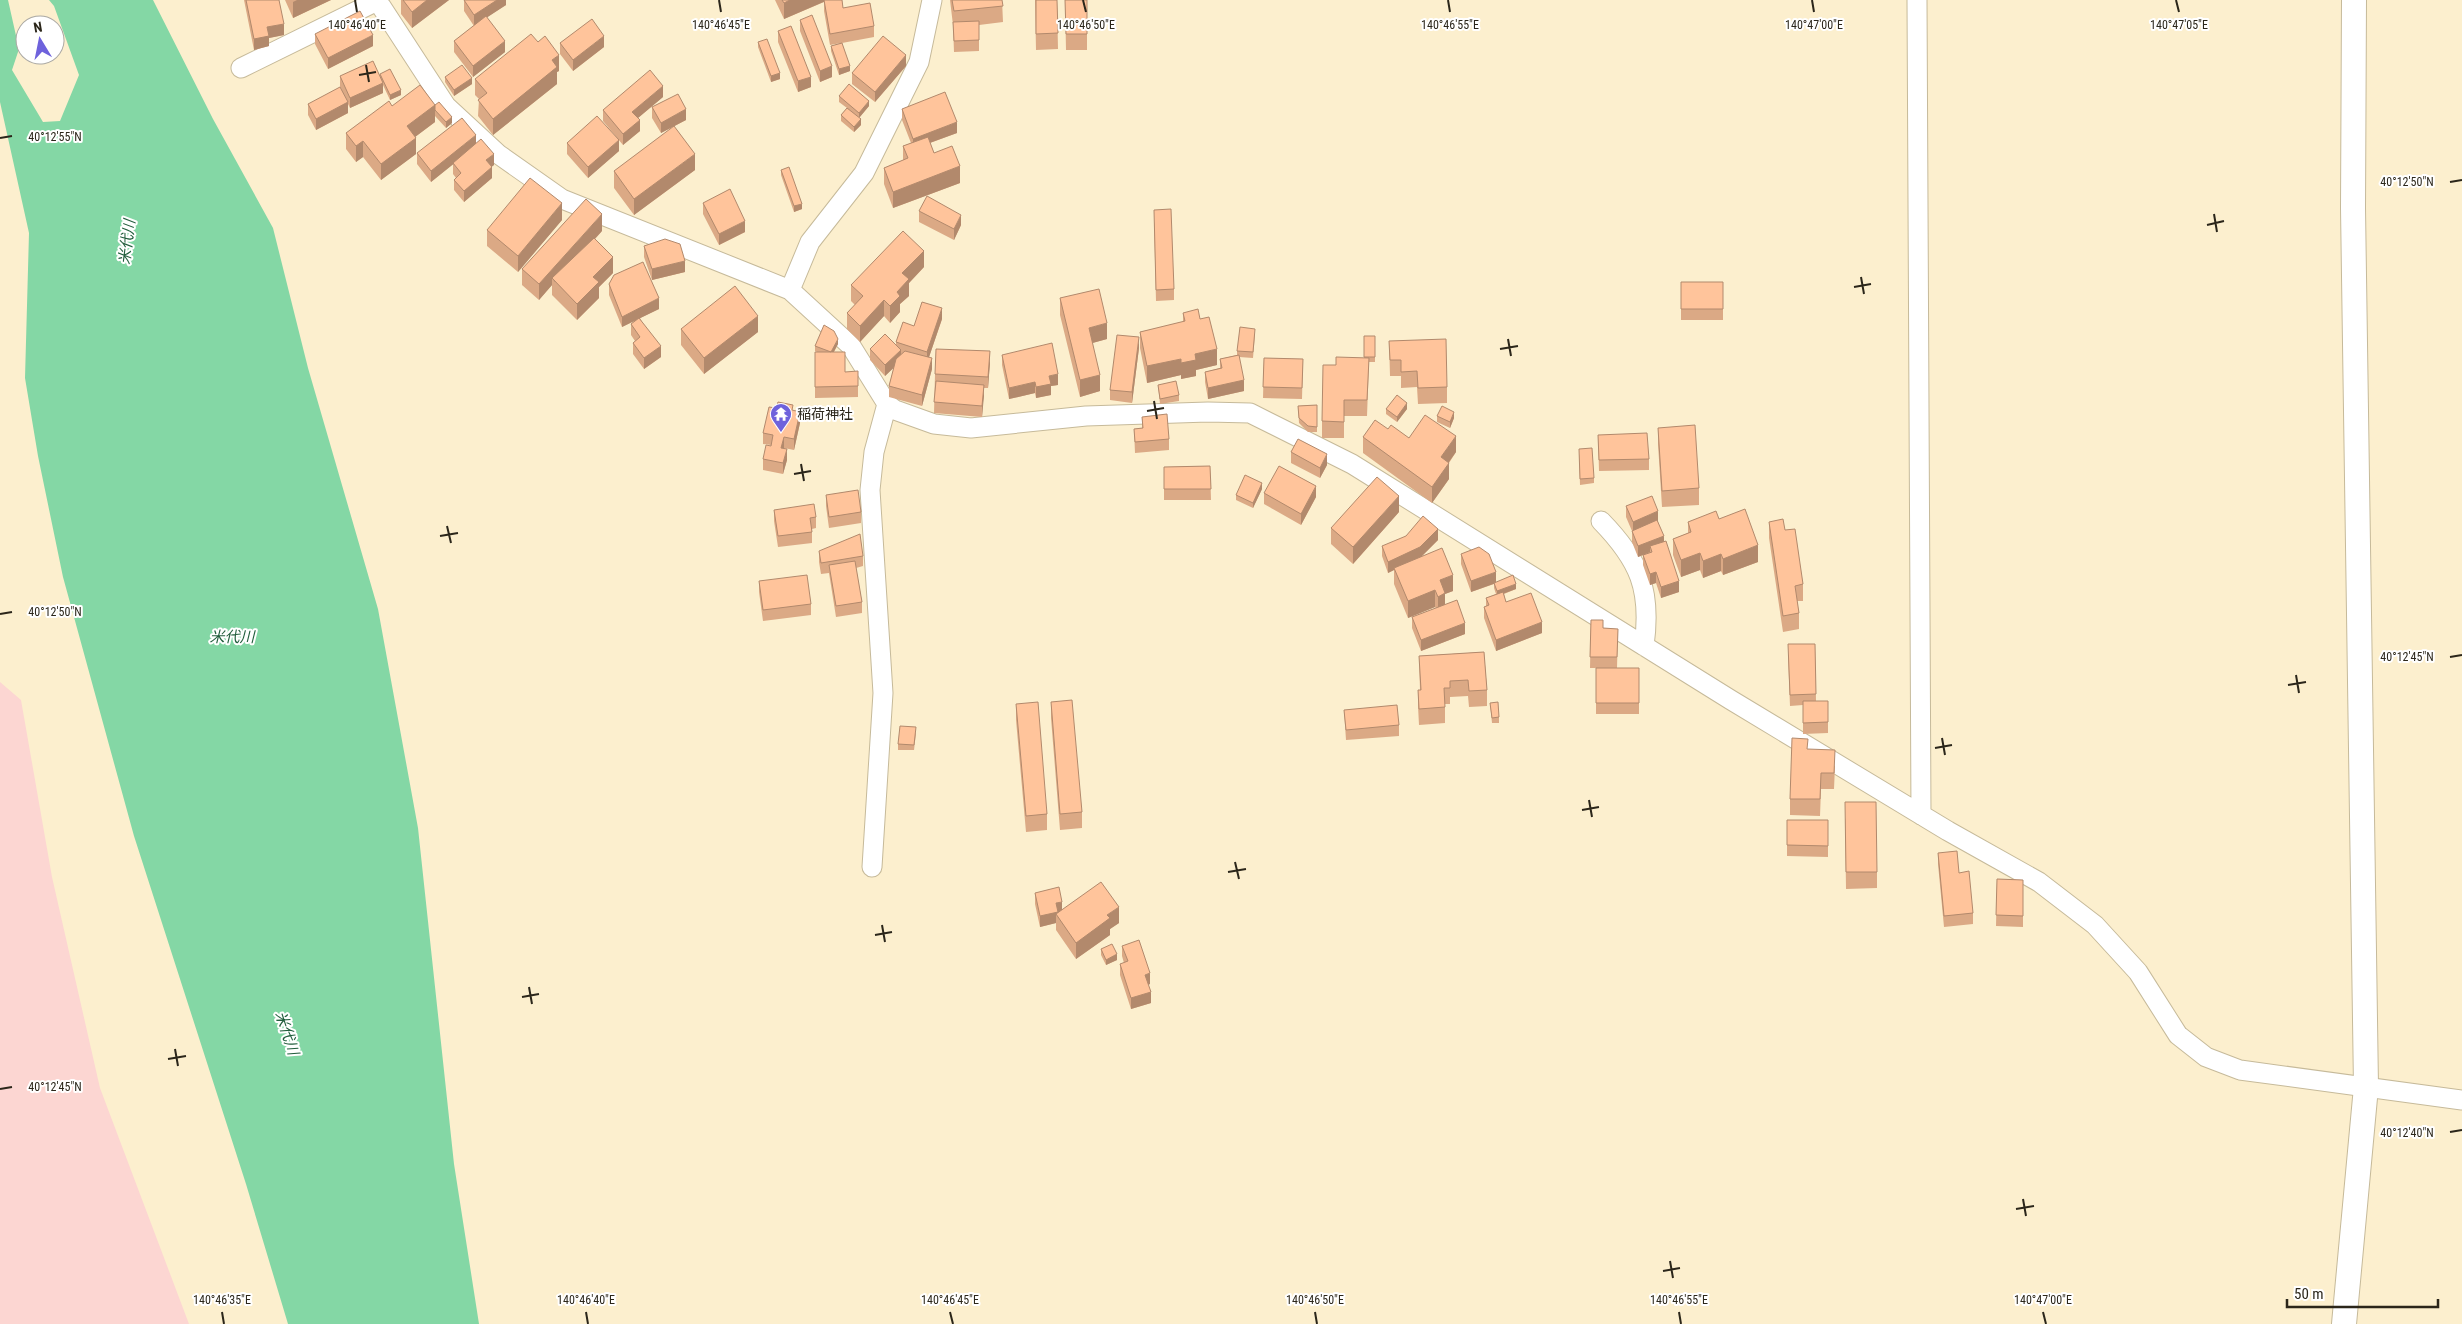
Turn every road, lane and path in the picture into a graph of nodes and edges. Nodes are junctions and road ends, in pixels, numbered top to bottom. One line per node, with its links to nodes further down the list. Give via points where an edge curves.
1 (378, 0): 5 (street); 6 (street, via 446,106 498,154 562,199)
2 (932, 0): 6 (street, via 919,62 911,79 864,173 810,242)
3 (1917, 0): 10 (street)
4 (2354, 0): 12 (street, via 2353,208)
5 (241, 68)
6 (790, 290): 7 (street, via 851,346)
7 (887, 404): 9 (street, via 934,424 971,428 1086,416 1250,413 1352,464); 11 (street, via 874,452 870,490 883,693)
8 (1601, 521): 9 (street, via 1624,545 1636,566 1647,610)
9 (1644, 646): 10 (street)
10 (1921, 815): 12 (street, via 2039,882 2094,925 2138,972 2178,1035 2206,1058 2240,1070)
11 (872, 867)
12 (2366, 1087): 13 (street); 14 (street)
13 (2462, 1100)
14 (2344, 1324)

